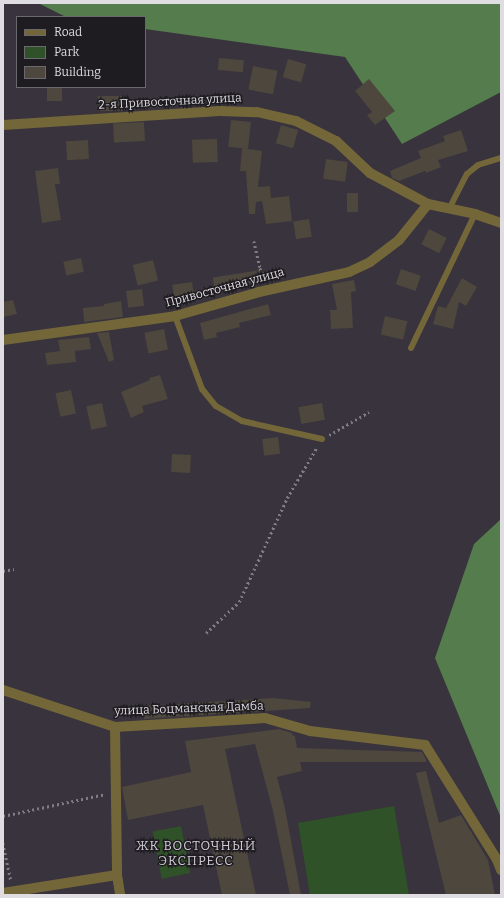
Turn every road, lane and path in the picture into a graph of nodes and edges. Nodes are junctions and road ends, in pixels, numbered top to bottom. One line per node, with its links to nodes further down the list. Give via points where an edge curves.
1 (3, 125): 3 (street, 2-я Привосточная улица, via 220,111 257,112 296,121 336,141 370,173)
2 (501, 158): 4 (lane, via 478,165 468,174)
3 (428, 204): 4 (street, 2-я Привосточная улица); 8 (street, Привосточная улица, via 399,240 370,262 349,272)
4 (449, 209): 5 (street, 2-я Привосточная улица)
5 (475, 214): 6 (street, 2-я Привосточная улица); 11 (lane)
6 (501, 223)
7 (254, 242): 8 (path, via 260,268)
8 (271, 289): 9 (street, Привосточная улица)
9 (175, 316): 10 (street, Привосточная улица); 13 (lane, via 202,389 216,406 242,421)
10 (3, 340)
11 (411, 348)
12 (369, 412): 13 (path)
13 (322, 439): 16 (path, via 287,498 239,602)
14 (14, 569): 15 (path)
15 (3, 571)
16 (206, 633)
17 (3, 690): 18 (street, улица Боцманская Дамба)
18 (116, 727): 19 (street); 22 (street, улица Боцманская Дамба, via 265,718 310,731 425,746)
19 (116, 792): 20 (path); 23 (street)
20 (3, 816)
21 (3, 843): 24 (path)
22 (501, 870)
23 (116, 876): 24 (street); 26 (street)
24 (13, 892): 25 (street)
25 (3, 893)
26 (120, 895)

